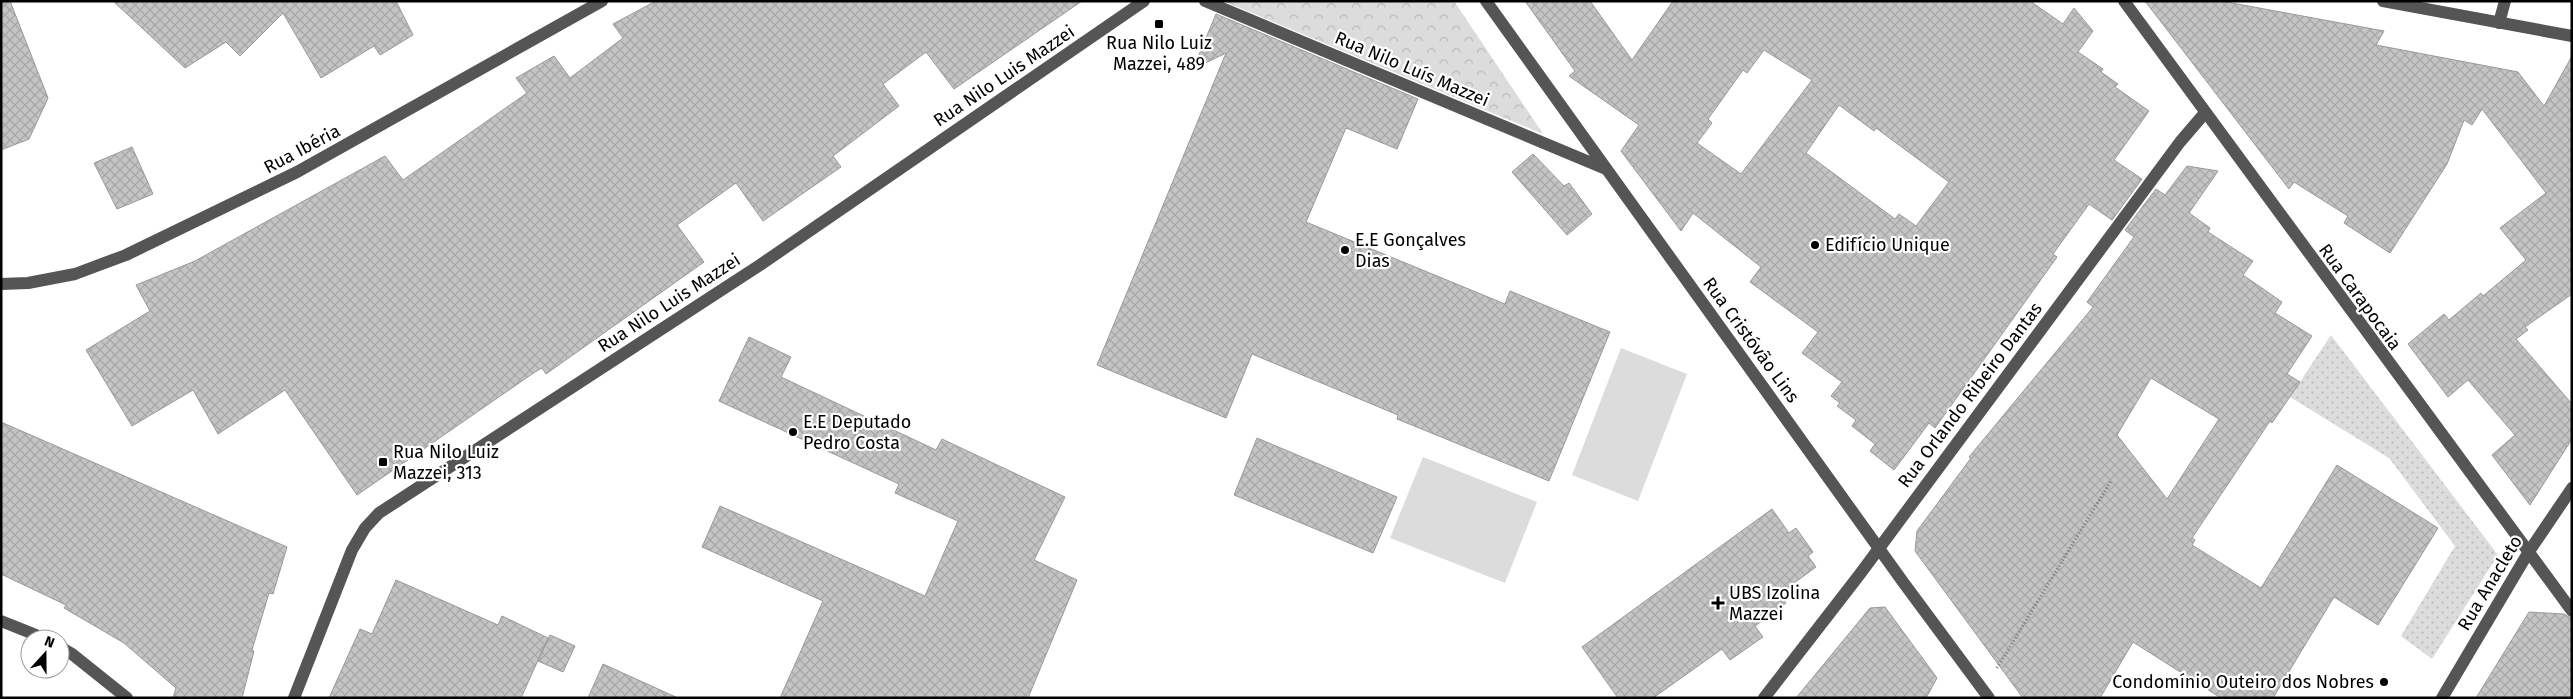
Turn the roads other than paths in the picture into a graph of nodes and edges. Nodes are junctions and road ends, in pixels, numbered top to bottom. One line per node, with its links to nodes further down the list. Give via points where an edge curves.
1 (602, 1): 12 (street, Rua Ibéria, via 297,172 126,255 75,274 28,283)
2 (1144, 1): 22 (street, Rua Nilo Luis Mazzei, via 760,265 379,513 352,550)
3 (1205, 1): 11 (street, Rua Nilo Luís Mazzei)
4 (1486, 1): 11 (street, Rua Cristóvão Lins)
5 (2124, 1): 10 (street, Rua Carapocaia)
6 (2383, 1): 8 (street)
7 (2505, 1): 8 (street)
8 (2499, 23): 9 (street)
9 (2572, 36)
10 (2204, 114): 14 (street, Rua Orlando Ribeiro Dantas); 15 (street, Rua Carapocaia)
11 (1606, 169): 14 (street, Rua Cristóvão Lins)
12 (1, 284)
13 (2572, 488): 15 (street, Rua Anacleto)
14 (1878, 548): 20 (street, Rua Cristóvão Lins); 23 (street, Rua Orlando Ribeiro Dantas)
15 (2528, 553): 16 (street, Rua Carapocaia); 24 (street, Rua Anacleto)
16 (2572, 611)
17 (1, 621): 18 (street)
18 (21, 629)
19 (70, 653): 21 (street)
20 (1986, 694)
21 (127, 698)
22 (294, 698)
23 (1764, 698)
24 (2442, 698)

